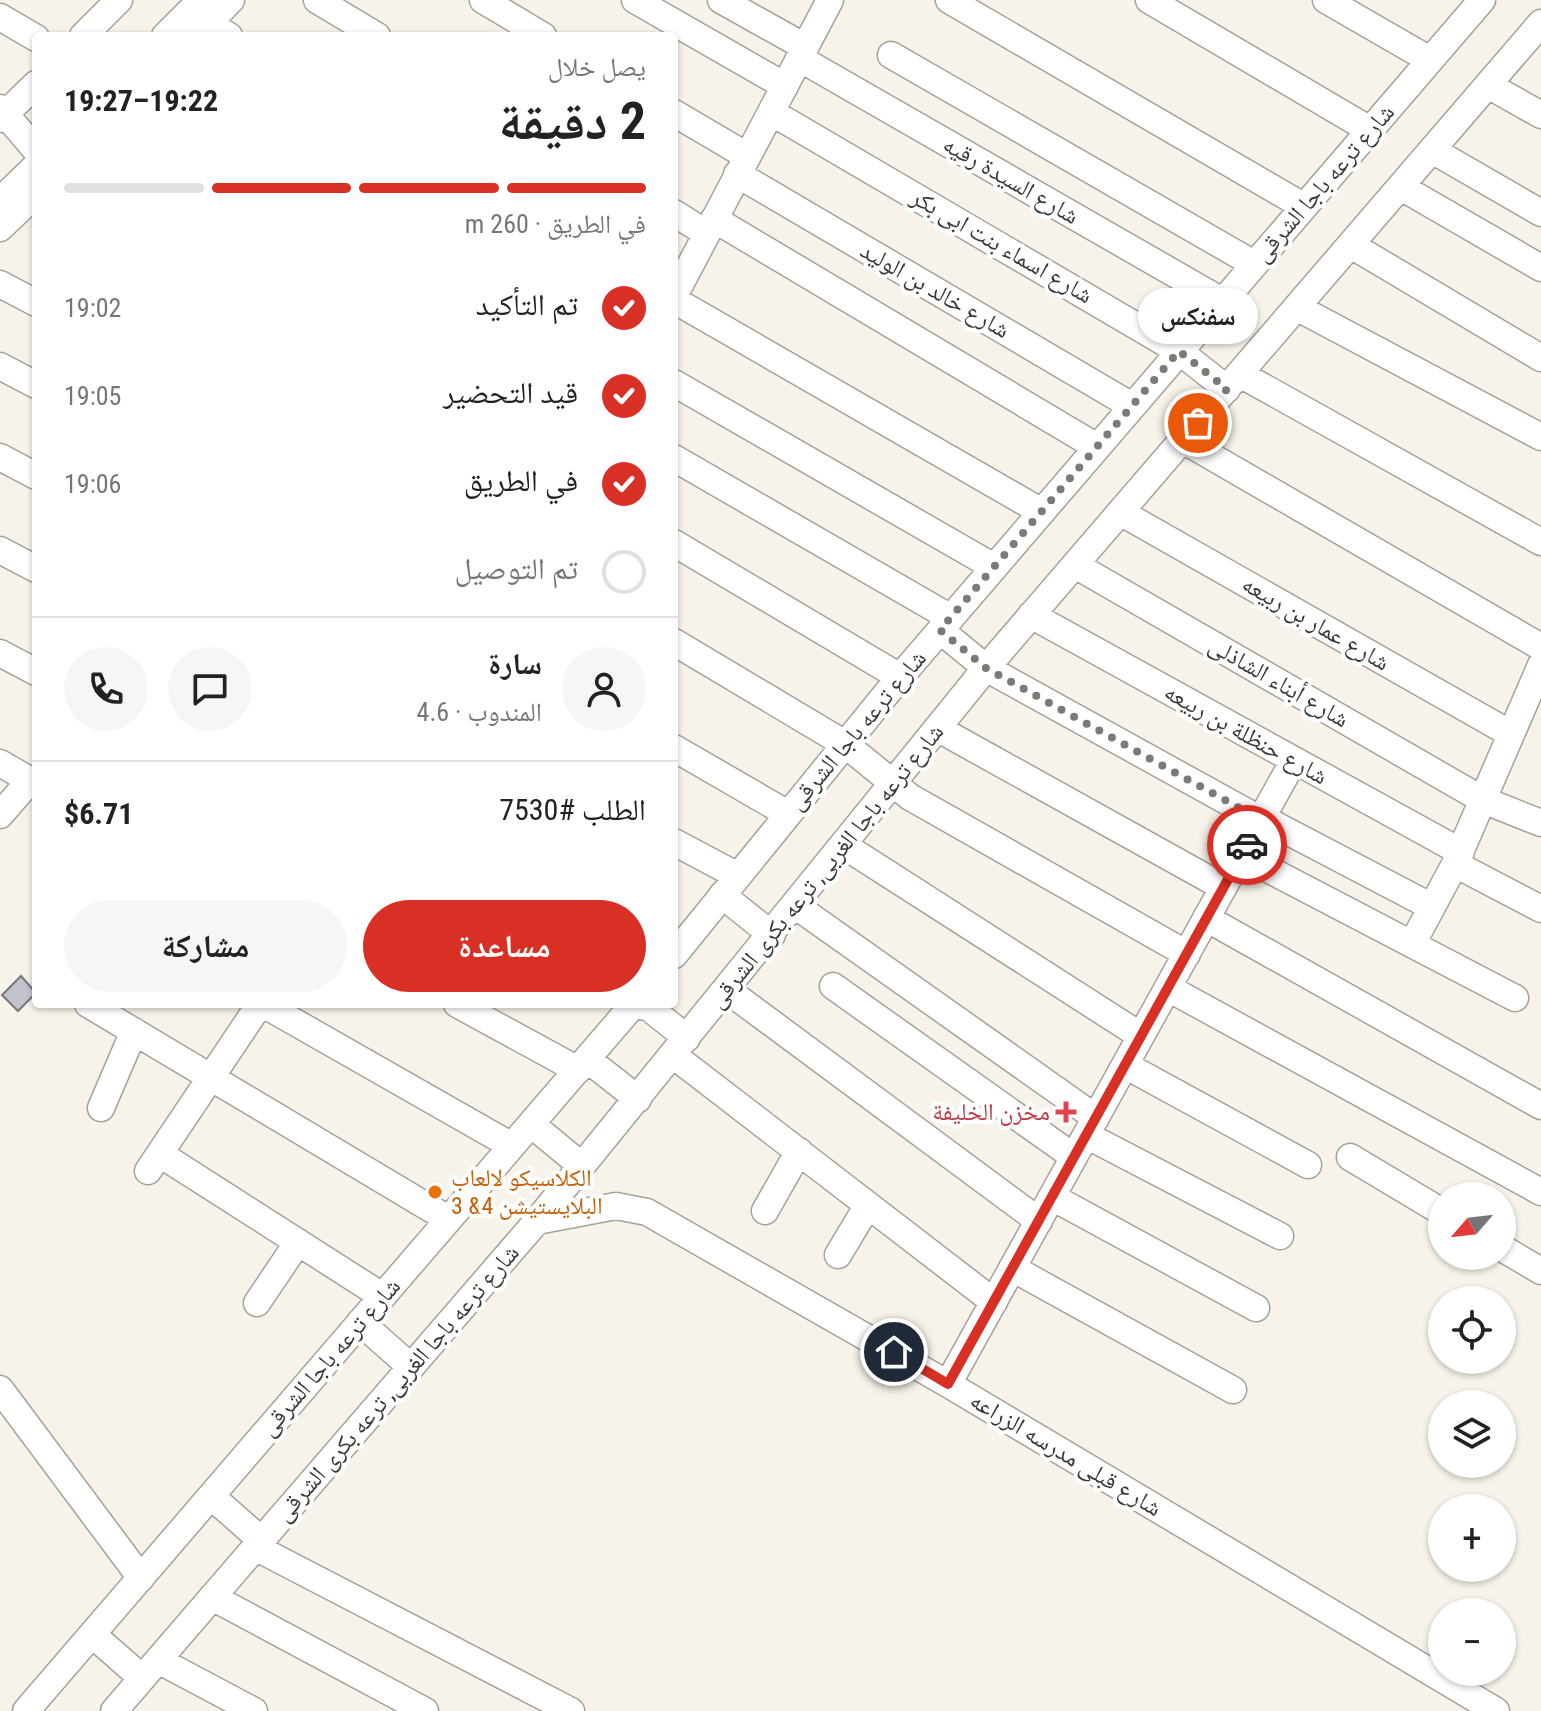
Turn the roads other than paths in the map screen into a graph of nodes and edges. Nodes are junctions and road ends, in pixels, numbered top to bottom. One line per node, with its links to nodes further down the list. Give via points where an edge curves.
1 (119, 0): 15 (street)
2 (231, 0): 14 (street)
3 (317, 0): 17 (street)
4 (483, 0): 18 (street)
5 (635, 0): 24 (street)
6 (721, 0): 20 (street, شارع السيدة رقيه)
7 (830, 0): 20 (street)
8 (949, 0): 38 (street)
9 (1149, 0): 30 (street)
10 (1326, 0): 22 (street)
11 (1482, 0): 22 (street, شارع ترعه باجا الشرقى)
12 (0, 17): 19 (street)
13 (1541, 23): 23 (street, شارع ترعه باجا الغربى, ترعه بكرى الشرقى)
14 (209, 24): 16 (street)
15 (87, 32)
16 (180, 32)
17 (370, 32)
18 (536, 32)
19 (32, 36)
20 (802, 52): 24 (street); 50 (street, شارع السيدة رقيه)
21 (891, 55): 44 (street)
22 (1430, 60): 30 (street, شارع ترعه باجا الشرقى)
23 (1488, 85): 28 (street); 32 (street, شارع ترعه باجا الغربى, ترعه بكرى الشرقى)
24 (785, 86): 26 (street)
25 (32, 88): 27 (street)
26 (771, 112): 33 (street); 52 (street, شارع اسماء بنت ابى بكر)
27 (2, 114): 31 (street)
28 (1541, 115)
29 (678, 116): 33 (street, شارع خالد بن الوليد)
30 (1370, 130): 38 (street, شارع ترعه باجا الشرقى)
31 (32, 146)
32 (1432, 150): 35 (street, شارع ترعه باجا الغربى, ترعه بكرى الشرقى); 39 (street)
33 (742, 165): 41 (street); 58 (street, شارع خالد بن الوليد)
34 (32, 170): 37 (street)
35 (1401, 187): 43 (street, شارع ترعه باجا الغربى, ترعه بكرى الشرقى); 45 (street)
36 (32, 198): 42 (street)
37 (0, 201)
38 (1303, 206): 44 (street, شارع ترعه باجا الشرقى)
39 (1541, 213)
40 (678, 214): 41 (street)
41 (710, 226): 47 (street); 61 (street)
42 (0, 228)
43 (1351, 245): 51 (street, شارع ترعه باجا الغربى, ترعه بكرى الشرقى); 53 (street)
44 (1254, 264): 50 (street, شارع ترعه باجا الشرقى)
45 (1541, 268)
46 (0, 284): 49 (street)
47 (678, 290)
48 (678, 300): 65 (street)
49 (32, 301)
50 (1222, 301): 52 (street, شارع ترعه باجا الشرقى)
51 (1298, 308): 55 (street, شارع ترعه باجا الغربى, ترعه بكرى الشرقى); 59 (street)
52 (1179, 351): 55 (street, شارع اسماء بنت ابى بكر); 58 (street, شارع ترعه باجا الشرقى)
53 (1541, 358)
54 (0, 366): 56 (street)
55 (1234, 381): 60 (street, شارع ترعه باجا الغربى, ترعه بكرى الشرقى); 67 (street, شارع اسماء بنت ابى بكر)
56 (32, 383)
57 (678, 385): 72 (street)
58 (1132, 406): 61 (street, شارع ترعه باجا الشرقى)
59 (1541, 437)
60 (1183, 440): 66 (street, شارع ترعه باجا الغربى, ترعه بكرى الشرقى); 76 (street)
61 (1097, 447): 65 (street, شارع ترعه باجا الشرقى)
62 (0, 457): 64 (street)
63 (678, 460): 74 (street)
64 (32, 474)
65 (1042, 512): 72 (street, شارع ترعه باجا الشرقى)
66 (1120, 512): 70 (street, شارع ترعه باجا الغربى, ترعه بكرى الشرقى); 84 (street, شارع عمار بن ربيعه)
67 (1541, 542)
68 (678, 545): 81 (street)
69 (0, 550): 71 (street)
70 (1075, 565): 73 (street, شارع ترعه باجا الغربى, ترعه بكرى الشرقى); 90 (street, شارع أبناء الشاذلى)
71 (32, 567)
72 (994, 567): 74 (street, شارع ترعه باجا الشرقى)
73 (1031, 615): 79 (street, شارع ترعه باجا الغربى, ترعه بكرى الشرقى); 87 (street, شارع حنظلة بن ربيعه)
74 (945, 624): 79 (street); 81 (street, شارع ترعه باجا الشرقى)
75 (678, 644): 85 (street)
76 (1541, 647)
77 (0, 653): 80 (street)
78 (1541, 665): 82 (street)
79 (986, 668): 83 (street, شارع ترعه باجا الغربى, ترعه بكرى الشرقى); 93 (street)
80 (32, 670)
81 (900, 677): 85 (street, شارع ترعه باجا الشرقى)
82 (1534, 702): 84 (street)
83 (937, 728): 89 (street, شارع ترعه باجا الغربى, ترعه بكرى الشرقى); 100 (street)
84 (1511, 734): 90 (street)
85 (845, 744): 89 (street); 91 (street, شارع ترعه باجا الشرقى)
86 (678, 750): 91 (street)
87 (1294, 760): 93 (street); 98 (street, شارع حنظلة بن ربيعه)
88 (0, 763): 92 (street, via 26,778 27,784)
89 (894, 781): 96 (street, شارع ترعه باجا الغربى, ترعه بكرى الشرقى); 108 (street, via 910,797)
90 (1483, 800): 94 (street, شارع أبناء الشاذلى); 98 (street)
91 (788, 814): 99 (street, شارع ترعه باجا الشرقى)
92 (0, 815)
93 (1261, 819): 97 (street); 102 (street)
94 (1541, 823)
95 (678, 845): 99 (street)
96 (843, 845): 101 (street, شارع ترعه باجا الغربى, ترعه بكرى الشرقى); 120 (street)
97 (1241, 855): 100 (street); 107 (street)
98 (1458, 858): 102 (street); 103 (street, شارع حنظلة بن ربيعه)
99 (730, 885): 105 (street); 106 (street, شارع ترعه باجا الشرقى)
100 (1223, 887): 104 (street)
101 (796, 906): 105 (street, شارع ترعه باجا الغربى, ترعه بكرى الشرقى); 129 (street)
102 (1432, 907): 107 (street)
103 (1541, 909)
104 (1206, 918): 108 (street); 126 (street)
105 (772, 935): 111 (street, شارع ترعه باجا الغربى, ترعه بكرى الشرقى)
106 (678, 944)
107 (1412, 944): 112 (street)
108 (1187, 954): 110 (street)
109 (833, 986): 129 (street)
110 (1168, 988): 120 (street); 135 (street)
111 (727, 990): 121 (street, شارع ترعه باجا الغربى, ترعه بكرى الشرقى); 142 (street)
112 (1515, 998)
113 (95, 1008): 119 (street)
114 (258, 1008): 124 (street)
115 (268, 1008): 130 (street)
116 (465, 1008): 122 (street)
117 (631, 1008): 122 (street, شارع ترعه باجا الشرقى)
118 (649, 1008): 121 (street)
119 (134, 1031): 124 (street); 127 (street)
120 (1141, 1036): 123 (street)
121 (680, 1046): 125 (street, شارع ترعه باجا الغربى, ترعه بكرى الشرقى); 131 (street)
122 (583, 1065): 125 (street); 128 (street, شارع ترعه باجا الشرقى)
123 (1125, 1065): 129 (street); 133 (street)
124 (211, 1077): 140 (street); 144 (street, via 154,1163)
125 (638, 1099): 134 (street, شارع ترعه باجا الغربى, ترعه بكرى الشرقى)
126 (1541, 1106)
127 (101, 1108)
128 (531, 1124): 130 (street, شارع ترعه باجا الشرقى); 134 (street)
129 (1085, 1136): 136 (street); 143 (street)
130 (512, 1146): 140 (street, شارع ترعه باجا الشرقى)
131 (799, 1151): 138 (street); 139 (street)
132 (1350, 1157): 137 (street)
133 (1308, 1165)
134 (582, 1166): 141 (street, شارع ترعه باجا الغربى, ترعه بكرى الشرقى)
135 (1541, 1192)
136 (1052, 1197): 142 (street); 152 (street)
137 (1428, 1204)
138 (868, 1205): 145 (street); 150 (street)
139 (765, 1211)
140 (448, 1219): 149 (street, شارع ترعه باجا الشرقى)
141 (537, 1221): 154 (street, شارع ترعه باجا الغربى, ترعه بكرى الشرقى); 155 (street, شارع قبلى مدرسه الزراعه, via 616,1206 647,1212)
142 (1039, 1221): 147 (street)
143 (1280, 1236)
144 (298, 1242): 149 (street); 151 (street)
145 (838, 1255)
146 (1516, 1256): 148 (street)
147 (1012, 1268): 150 (street); 157 (street)
148 (1541, 1271)
149 (382, 1296): 153 (street, شارع ترعه باجا الشرقى)
150 (994, 1302): 155 (street)
151 (257, 1303)
152 (1256, 1308)
153 (360, 1322): 154 (street); 158 (street, شارع ترعه باجا الشرقى)
154 (411, 1367): 159 (street, شارع ترعه باجا الغربى, ترعه بكرى الشرقى)
155 (948, 1384): 169 (street, شارع قبلى مدرسه الزراعه)
156 (0, 1389): 160 (street)
157 (1233, 1390)
158 (211, 1496): 159 (street); 160 (street, شارع ترعه باجا الشرقى)
159 (258, 1544): 161 (street, شارع ترعه باجا الغربى, ترعه بكرى الشرقى); 168 (street)
160 (141, 1578): 162 (street, شارع ترعه باجا الشرقى)
161 (212, 1597): 163 (street, شارع ترعه باجا الغربى, ترعه بكرى الشرقى); 167 (street)
162 (93, 1635): 163 (street); 164 (street, شارع ترعه باجا الشرقى)
163 (150, 1669): 165 (street, شارع ترعه باجا الغربى, ترعه بكرى الشرقى); 166 (street)
164 (26, 1711)
165 (114, 1711)
166 (254, 1711)
167 (425, 1711)
168 (571, 1711)
169 (1496, 1711)

